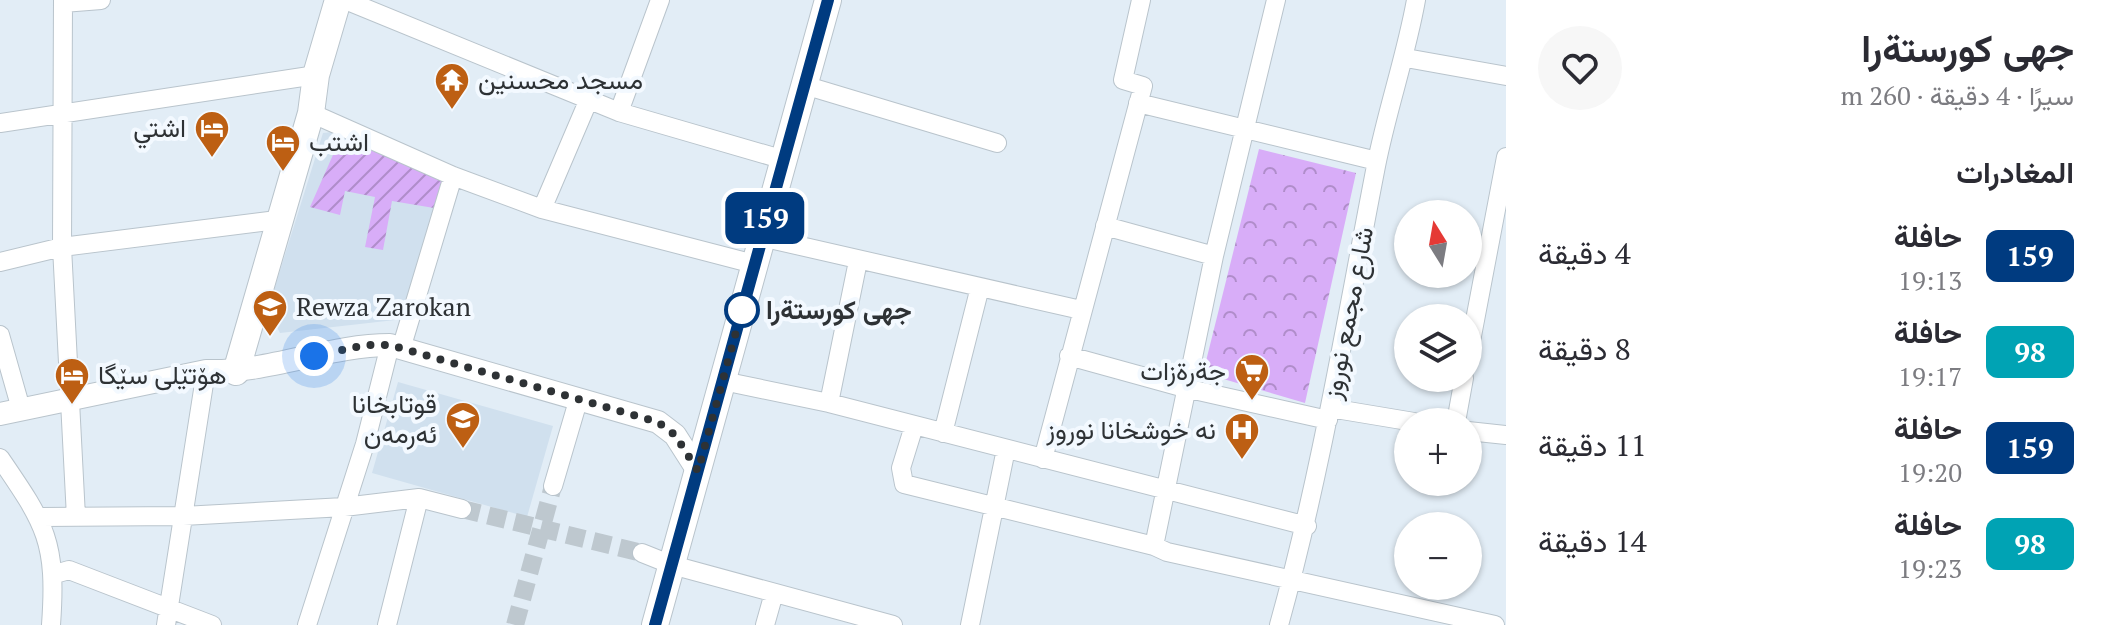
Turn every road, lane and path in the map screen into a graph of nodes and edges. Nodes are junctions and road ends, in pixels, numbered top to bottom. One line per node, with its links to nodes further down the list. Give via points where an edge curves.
1 (101, 0): 9 (street)
2 (338, 0): 11 (main road)
3 (345, 0): 14 (street)
4 (660, 0): 17 (street)
5 (828, 0): 13 (main road)
6 (1141, 0): 15 (street, via 1123,80 1143,86)
7 (1276, 0): 20 (street)
8 (1416, 0): 10 (street, شارع مجمع نوروز)
9 (63, 2): 16 (street)
10 (1406, 58): 12 (street); 24 (street, شارع مجمع نوروز)
11 (316, 75): 16 (street); 18 (main road)
12 (1506, 76)
13 (804, 85): 21 (street); 23 (main road)
14 (589, 99): 17 (street); 26 (street)
15 (1138, 103): 20 (street); 28 (street)
16 (64, 112): 19 (street); 30 (street)
17 (619, 112): 23 (street)
18 (311, 113): 25 (street); 27 (main road)
19 (0, 123)
20 (1244, 130): 24 (street); 31 (street)
21 (997, 143)
22 (1506, 157): 36 (street)
23 (781, 159): 29 (main road)
24 (1377, 161): 49 (street, شارع مجمع نوروز)
25 (453, 176): 26 (street); 39 (street)
26 (542, 209): 34 (street)
27 (277, 220): 30 (street); 42 (main road)
28 (1105, 226): 31 (street); 37 (street)
29 (761, 237): 32 (street); 34 (main road)
30 (62, 247): 33 (street); 45 (street)
31 (1214, 256): 44 (street)
32 (858, 261): 35 (street); 47 (street)
33 (0, 262)
34 (754, 264): 43 (main road)
35 (980, 287): 37 (street); 53 (street)
36 (1478, 304)
37 (1081, 310): 40 (street)
38 (0, 335): 48 (street)
39 (396, 347): 42 (street, via 366,345); 46 (street); 62 (street)
40 (1069, 356): 44 (street); 57 (street)
41 (206, 371): 42 (street); 45 (street); 65 (street)
42 (236, 372)
43 (723, 381): 47 (street); 58 (main road)
44 (1185, 388): 49 (street); 60 (street)
45 (73, 399): 48 (street); 67 (street)
46 (578, 401): 58 (street, via 658,422 682,443); 59 (street)
47 (829, 403): 51 (street)
48 (10, 411)
49 (1329, 414): 50 (street); 68 (street, شارع مجمع نوروز)
50 (1394, 420)
51 (914, 426): 53 (street); 63 (street, via 901,468 904,484)
52 (1482, 432): 54 (street)
53 (943, 433): 55 (street)
54 (1506, 435)
55 (1006, 449): 57 (street); 63 (street)
56 (0, 458): 66 (street)
57 (1043, 459): 60 (street)
58 (698, 471): 71 (main road)
59 (553, 486)
60 (1164, 488): 68 (street); 69 (street)
61 (419, 498): 62 (street); 64 (street); 80 (street)
62 (344, 507): 65 (street); 79 (street)
63 (995, 507): 69 (street); 83 (street)
64 (462, 509)
65 (183, 516): 67 (street); 75 (street)
66 (41, 517): 67 (street); 72 (street)
67 (76, 517)
68 (1307, 526): 73 (street, شارع مجمع نوروز)
69 (1154, 546): 73 (street)
70 (642, 553): 71 (street)
71 (672, 565): 74 (street); 81 (main road)
72 (55, 574): 75 (street, via 69,570); 77 (street)
73 (1292, 580): 84 (street, شارع مجمع نوروز); 85 (street)
74 (774, 593): 76 (street); 82 (street)
75 (167, 618): 78 (street)
76 (884, 624)
77 (51, 625)
78 (212, 625)
79 (307, 625)
80 (387, 625)
81 (655, 625)
82 (765, 625)
83 (970, 625)
84 (1279, 625)
85 (1495, 625)

